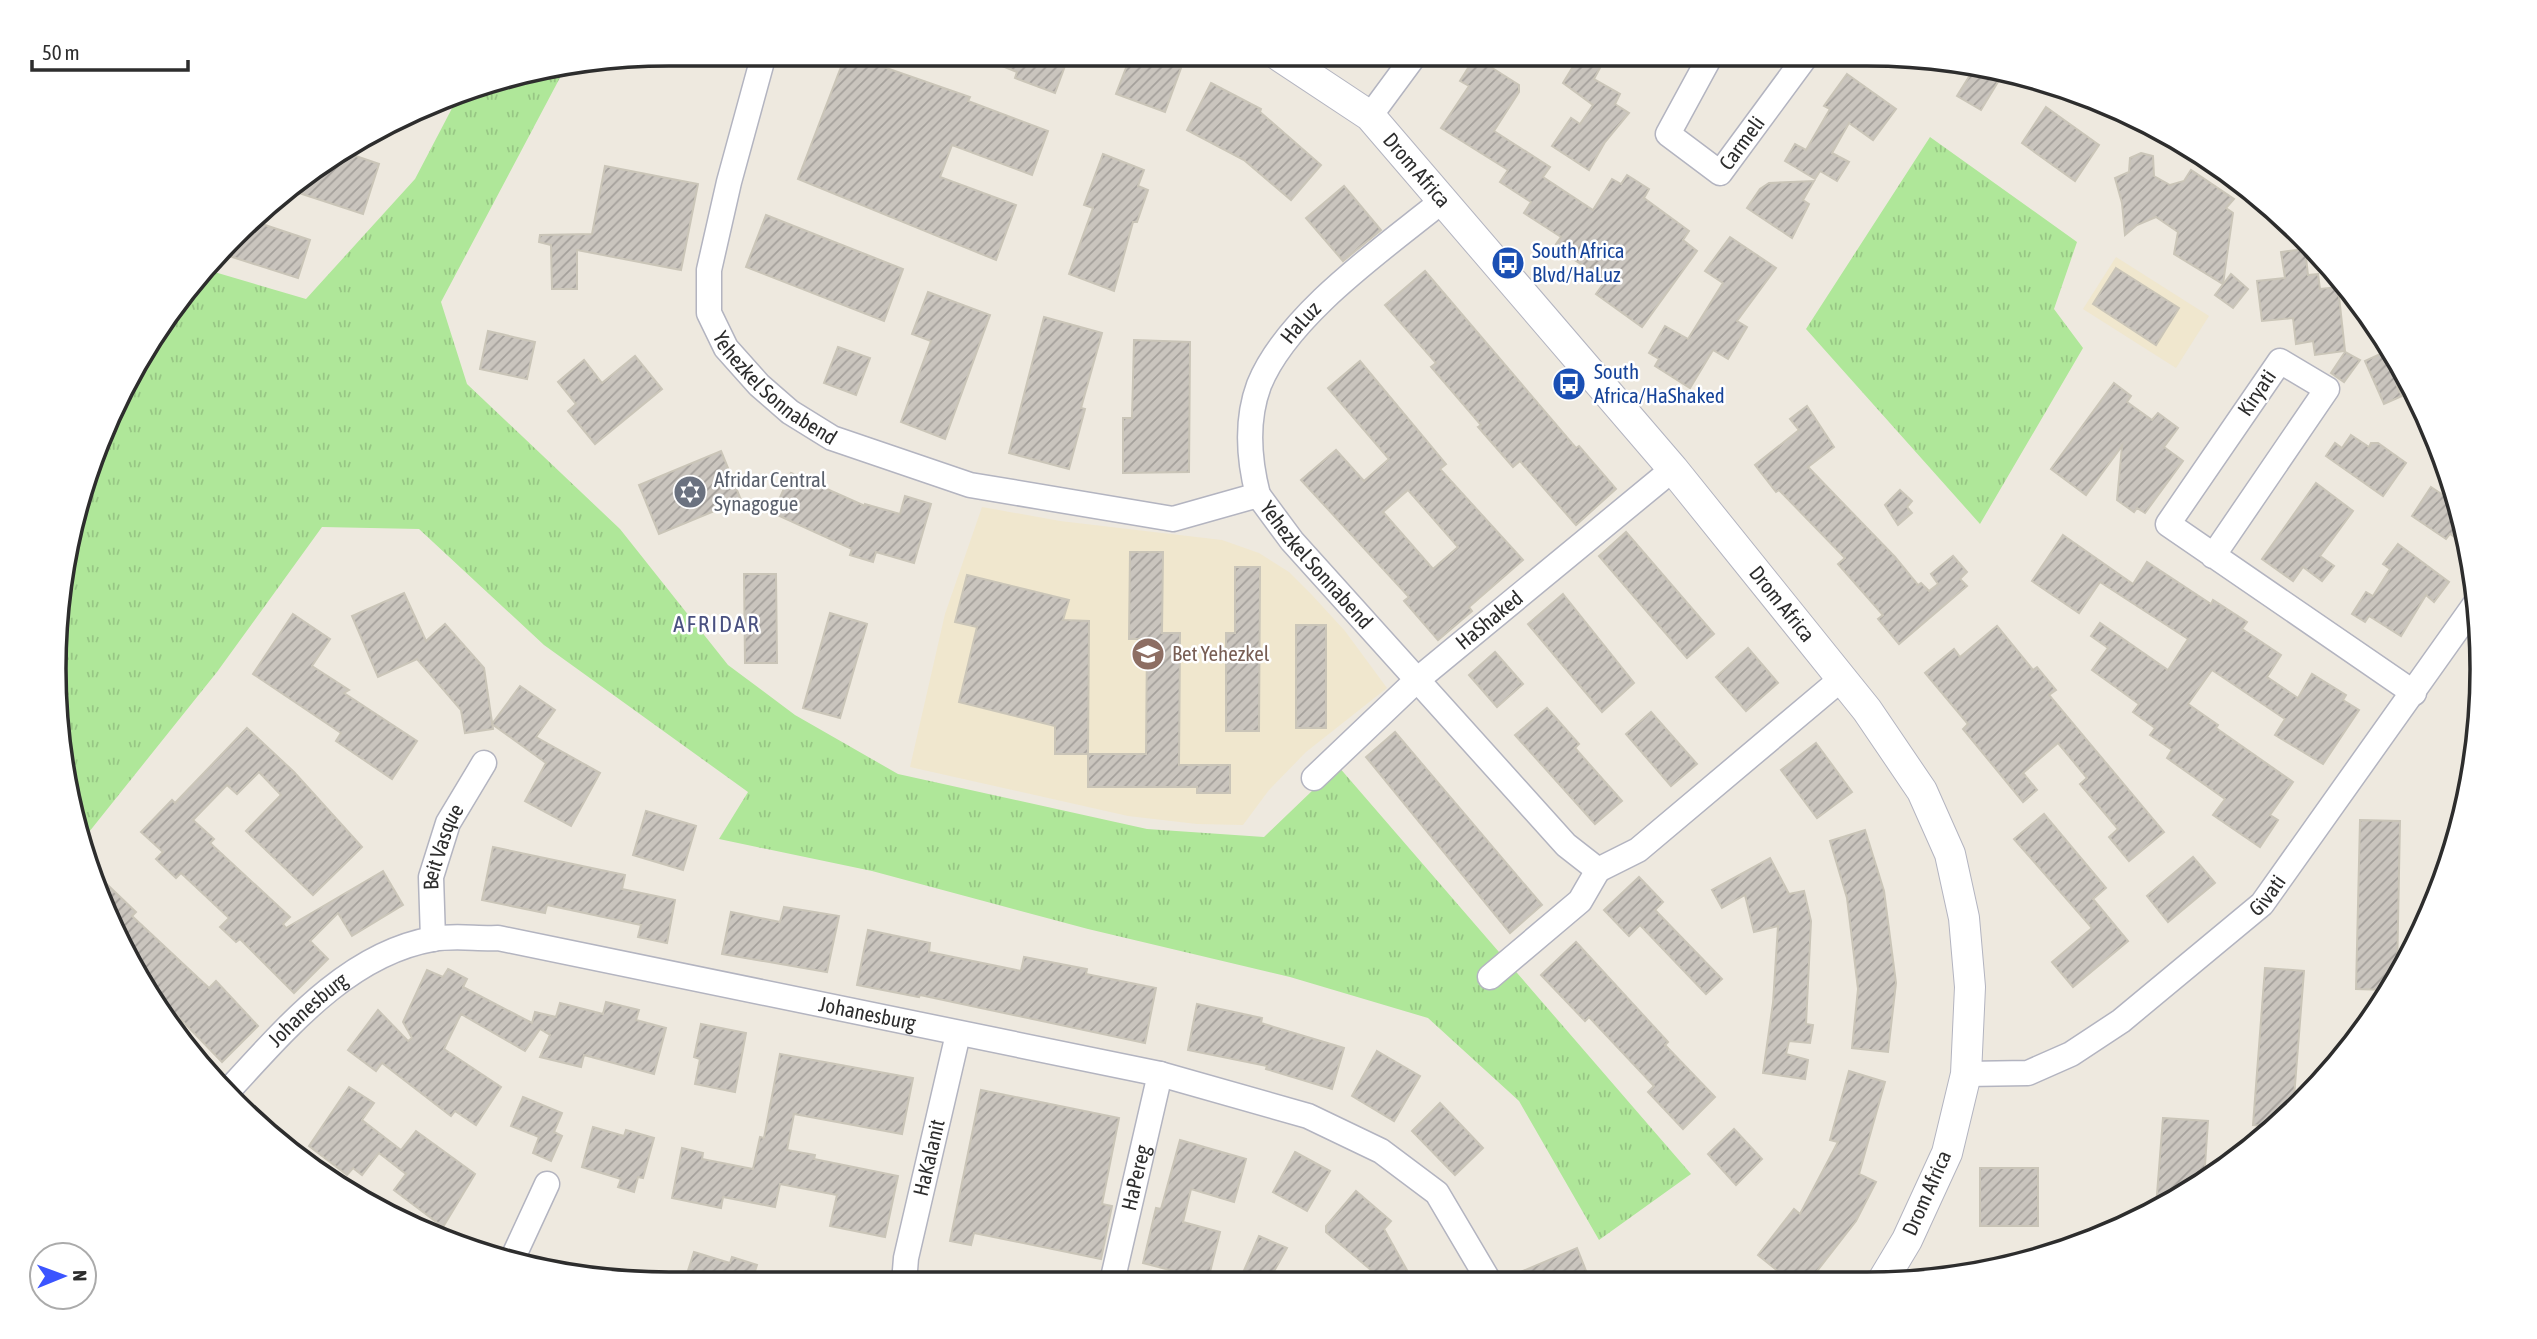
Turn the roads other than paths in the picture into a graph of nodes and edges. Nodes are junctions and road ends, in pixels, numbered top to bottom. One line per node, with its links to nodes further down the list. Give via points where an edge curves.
1 (761, 66): 9 (street, Yehezkel Sonnabend, via 709,270 709,313 726,348 790,412 832,438 970,485 1173,519)
2 (1295, 66): 6 (street, Drom Africa)
3 (1407, 66): 6 (street)
4 (1705, 66): 5 (street, Carmeli, via 1668,134 1720,173)
5 (1799, 66)
6 (1370, 116): 7 (street, Drom Africa)
7 (1442, 201): 8 (street, Drom Africa); 9 (street, HaLuz, via 1332,290 1276,355 1259,386 1253,418 1249,460)
8 (1673, 469): 12 (street, HaShaked); 13 (street, Drom Africa)
9 (1258, 495): 12 (street, Yehezkel Sonnabend, via 1292,541)
10 (2213, 556): 10 (street, Kiryati, via 2327,389 2280,361 2168,524); 14 (street, Kiryati)
11 (2467, 615): 14 (street, Givati)
12 (1417, 680): 16 (street, HaShaked); 17 (street, Yehezkel Sonnabend, via 1566,845)
13 (1840, 680): 17 (street, via 1638,850); 22 (street, Drom Africa, via 1867,710 1922,791 1950,853 1964,918 1970,987)
14 (2414, 693): 22 (street, Givati, via 2262,904 2121,1021 2071,1054 2028,1073)
15 (484, 763): 18 (street, Beit Vasque, via 448,823 430,877)
16 (1314, 778)
17 (1598, 870): 19 (street, via 1580,901)
18 (433, 939): 20 (street, Johanesburg, via 498,939); 23 (street, Johanesburg, via 371,960 301,1013)
19 (1490, 977)
20 (958, 1034): 21 (street, Johanesburg); 26 (street, HaKalanit)
21 (1160, 1074): 27 (street, HaPereg); 28 (street, Johanesburg, via 1308,1116 1381,1151 1437,1193)
22 (1966, 1074): 29 (street, Drom Africa, via 1947,1153)
23 (233, 1085)
24 (547, 1184): 25 (street)
25 (515, 1253)
26 (905, 1272)
27 (1114, 1272)
28 (1484, 1272)
29 (1887, 1272)

